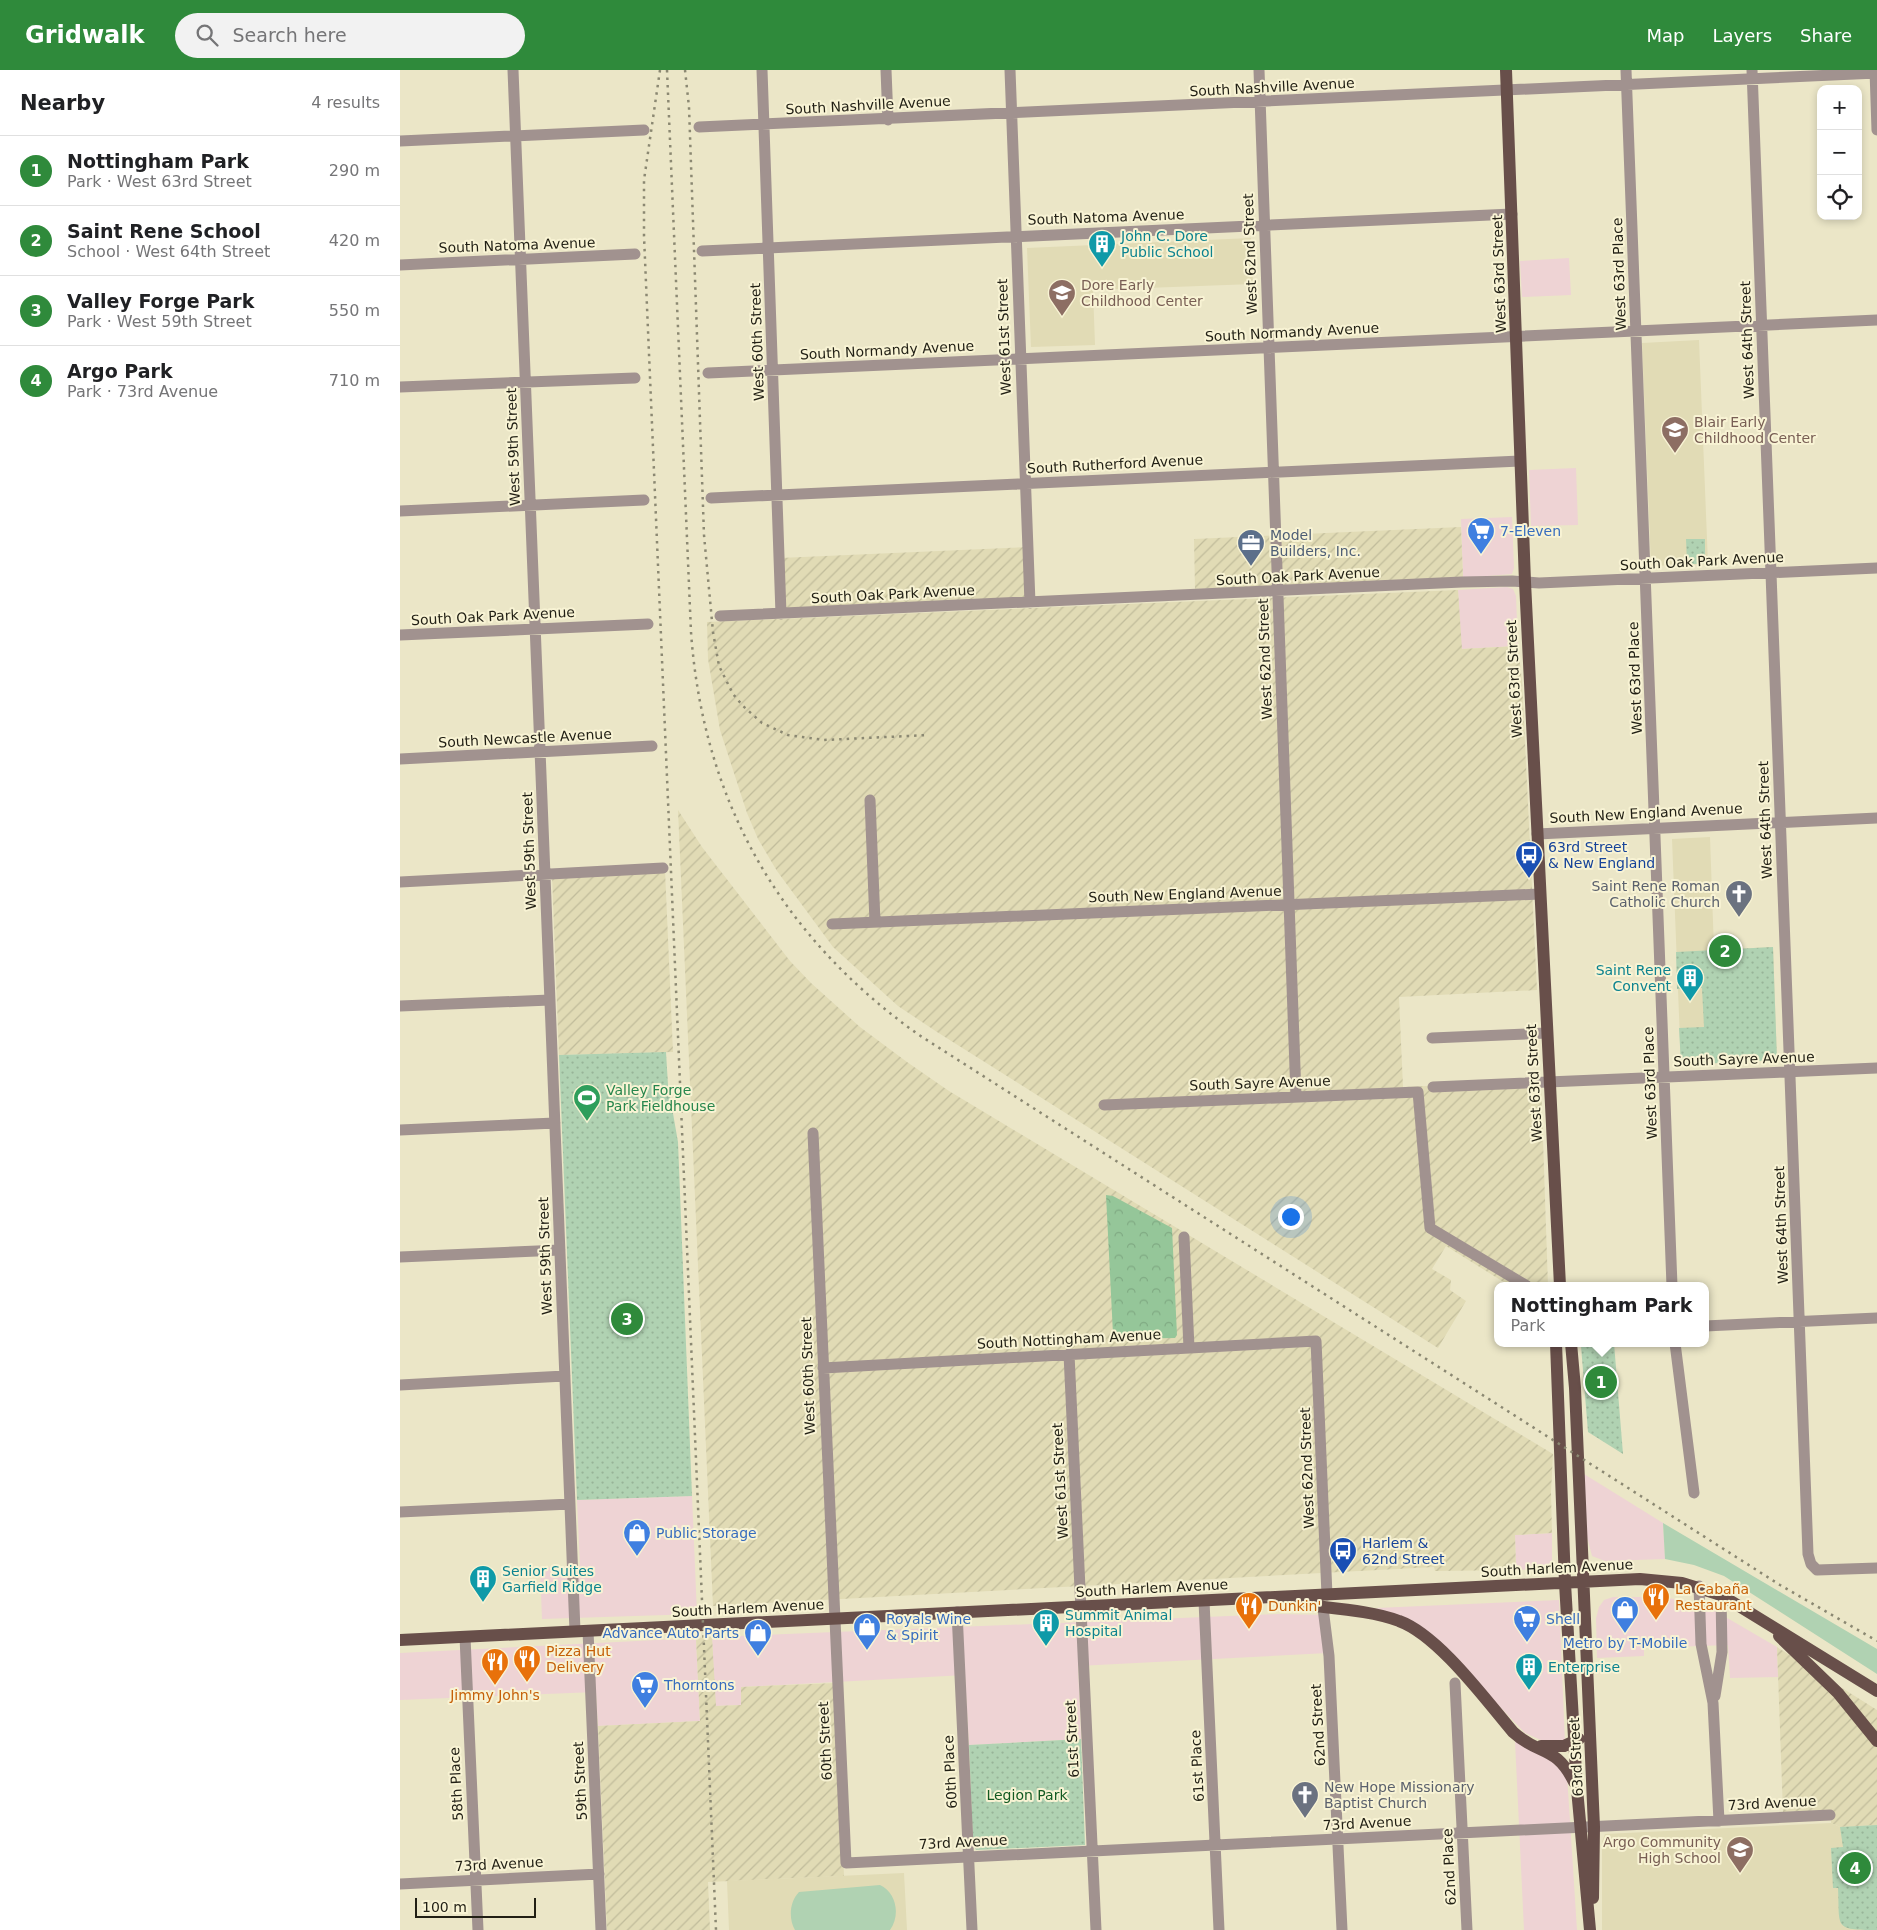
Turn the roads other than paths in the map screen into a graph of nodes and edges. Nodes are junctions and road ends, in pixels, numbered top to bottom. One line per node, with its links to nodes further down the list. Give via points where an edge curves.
1 (513, 70): 19 (street, West 59th Street)
2 (762, 70): 15 (street, West 60th Street)
3 (886, 70): 14 (street)
4 (1010, 70): 13 (street, West 61st Street)
5 (1258, 70): 12 (street, West 62nd Street)
6 (1506, 70): 11 (main road, West 63rd Street)
7 (1626, 70): 10 (street, West 63rd Place)
8 (1875, 72): 9 (street, South Nashville Avenue); 18 (street)
9 (1752, 74): 10 (street, South Nashville Avenue); 30 (street, West 64th Street)
10 (1627, 85): 11 (street, South Nashville Avenue); 31 (street, West 63rd Place)
11 (1507, 90): 12 (street, South Nashville Avenue); 21 (main road, West 63rd Street)
12 (1260, 102): 13 (street, South Nashville Avenue); 22 (street, West 62nd Street)
13 (1011, 113): 14 (street, South Nashville Avenue); 23 (street, West 61st Street)
14 (888, 120): 15 (street, South Nashville Avenue)
15 (764, 124): 16 (street, South Nashville Avenue); 24 (street, West 60th Street)
16 (698, 127)
17 (644, 130): 19 (street)
18 (1877, 130)
19 (516, 136): 20 (street); 27 (street, West 59th Street)
20 (400, 141)
21 (1512, 214): 22 (street, South Natoma Avenue); 32 (main road, West 63rd Street)
22 (1264, 225): 23 (street, South Natoma Avenue); 33 (street, West 62nd Street)
23 (1015, 236): 24 (street, South Natoma Avenue); 34 (street, West 61st Street)
24 (769, 248): 25 (street, South Natoma Avenue); 35 (street, West 60th Street)
25 (702, 251)
26 (635, 254): 27 (street, South Natoma Avenue)
27 (521, 259): 28 (street, South Natoma Avenue); 38 (street, West 59th Street)
28 (400, 265)
29 (1877, 320): 30 (street, South Normandy Avenue)
30 (1762, 325): 31 (street, South Normandy Avenue); 49 (street, West 64th Street)
31 (1636, 332): 32 (street, South Normandy Avenue); 50 (street, West 63rd Place)
32 (1516, 337): 33 (street, South Normandy Avenue); 40 (main road, West 63rd Street)
33 (1269, 348): 34 (street, South Normandy Avenue); 41 (street, West 62nd Street)
34 (1020, 359): 35 (street, South Normandy Avenue); 42 (street, West 61st Street)
35 (773, 371): 36 (street, South Normandy Avenue); 43 (street, West 60th Street)
36 (708, 373)
37 (635, 378): 38 (street)
38 (526, 382): 39 (street); 46 (street, West 59th Street)
39 (400, 388)
40 (1520, 460): 41 (street, South Rutherford Avenue); 51 (main road, West 63rd Street)
41 (1273, 471): 42 (street, South Rutherford Avenue); 52 (street, West 62nd Street)
42 (1026, 484): 43 (street, South Rutherford Avenue); 53 (street, West 61st Street)
43 (777, 495): 44 (street, South Rutherford Avenue); 54 (street, West 60th Street)
44 (711, 498)
45 (644, 500): 46 (street)
46 (531, 506): 47 (street); 57 (street, West 59th Street)
47 (400, 511)
48 (1877, 568): 49 (street, South Oak Park Avenue)
49 (1771, 573): 50 (street, South Oak Park Avenue); 64 (street, West 64th Street)
50 (1646, 578): 51 (street, South Oak Park Avenue); 65 (street, West 63rd Place)
51 (1525, 582): 52 (street, South Oak Park Avenue, via 1462,582); 66 (main road, West 63rd Street)
52 (1278, 592): 53 (street, South Oak Park Avenue); 71 (street, West 62nd Street)
53 (1030, 603): 54 (street, South Oak Park Avenue)
54 (781, 614): 55 (street, South Oak Park Avenue)
55 (720, 616)
56 (648, 624): 57 (street, South Oak Park Avenue)
57 (536, 628): 58 (street, South Oak Park Avenue); 60 (street, West 59th Street)
58 (400, 635)
59 (652, 746): 60 (street, South Newcastle Avenue)
60 (540, 752): 61 (street, South Newcastle Avenue); 68 (street, West 59th Street)
61 (400, 759)
62 (870, 800): 72 (street)
63 (1877, 818): 64 (street, South New England Avenue)
64 (1780, 822): 65 (street, South New England Avenue); 79 (street, West 64th Street)
65 (1655, 828): 66 (street, South New England Avenue); 80 (street, West 63rd Place)
66 (1537, 834): 70 (main road, West 63rd Street)
67 (663, 868): 68 (street)
68 (545, 874): 69 (street); 74 (street, West 59th Street)
69 (400, 882)
70 (1540, 894): 71 (street, South New England Avenue); 76 (main road, West 63rd Street)
71 (1289, 904): 72 (street, South New England Avenue); 83 (street, West 62nd Street)
72 (875, 922): 73 (street, South New England Avenue)
73 (832, 924)
74 (550, 1000): 75 (street); 85 (street, West 59th Street)
75 (400, 1006)
76 (1547, 1033): 77 (street); 81 (main road, West 63rd Street)
77 (1432, 1038)
78 (1877, 1068): 79 (street, South Sayre Avenue)
79 (1790, 1072): 80 (street, South Sayre Avenue); 95 (street, West 64th Street)
80 (1665, 1077): 81 (street, South Sayre Avenue); 93 (street, West 63rd Place)
81 (1549, 1082): 82 (street, South Sayre Avenue); 92 (main road, West 63rd Street)
82 (1432, 1087)
83 (1296, 1096): 84 (street, South Sayre Avenue); 91 (street, South Sayre Avenue, via 1418,1092 1430,1228)
84 (1104, 1105)
85 (555, 1123): 86 (street); 89 (street, West 59th Street)
86 (400, 1130)
87 (813, 1133): 103 (street, West 60th Street)
88 (1184, 1237): 101 (street)
89 (560, 1250): 90 (street); 104 (street, West 59th Street)
90 (400, 1257)
91 (1520, 1282)
92 (1560, 1282)
93 (1672, 1282)
94 (1877, 1318): 95 (street)
95 (1799, 1322): 96 (street); 109 (street, West 64th Street, via 1808,1554 1813,1568 1827,1571)
96 (1709, 1326)
97 (1316, 1341): 101 (street, South Nottingham Avenue); 113 (street, West 62nd Street)
98 (1556, 1347): 111 (main road)
99 (1571, 1347): 110 (main road)
100 (1676, 1347): 106 (street)
101 (1188, 1348): 102 (street, South Nottingham Avenue)
102 (1069, 1354): 103 (street, South Nottingham Avenue); 117 (street, West 61st Street)
103 (823, 1368): 121 (street, West 60th Street)
104 (565, 1376): 105 (street); 107 (street, West 59th Street)
105 (400, 1384)
106 (1694, 1494)
107 (570, 1504): 108 (street); 122 (street, West 59th Street)
108 (400, 1512)
109 (1877, 1568)
110 (1583, 1582): 111 (main road, South Harlem Avenue); 112 (main road, South Harlem Avenue, via 1640,1579); 128 (main road, 63rd Street)
111 (1565, 1583): 113 (main road, South Harlem Avenue); 130 (main road, 63rd Street)
112 (1699, 1586): 114 (main road, South Harlem Avenue); 127 (street, via 1701,1644)
113 (1327, 1595): 115 (main road, South Harlem Avenue)
114 (1721, 1595): 120 (main road, South Harlem Avenue); 127 (street, via 1722,1652)
115 (1258, 1598): 116 (main road, South Harlem Avenue); 118 (main road)
116 (1204, 1601): 117 (main road, South Harlem Avenue); 139 (street, 61st Place)
117 (1081, 1606): 119 (main road, South Harlem Avenue); 140 (street, 61st Street)
118 (1323, 1608): 131 (main road, via 1388,1617 1423,1633 1513,1732); 138 (street, 62nd Street, via 1330,1656)
119 (957, 1612): 121 (main road, South Harlem Avenue); 141 (street, 60th Place)
120 (1757, 1616): 126 (main road, South Harlem Avenue); 129 (main road, via 1816,1670)
121 (834, 1618): 122 (main road, South Harlem Avenue); 142 (street, 60th Street)
122 (582, 1631): 123 (main road, South Harlem Avenue); 143 (street, 59th Street)
123 (465, 1637): 124 (main road, South Harlem Avenue); 144 (street, 58th Place)
124 (400, 1640)
125 (1455, 1683): 137 (street, 62nd Place)
126 (1877, 1691)
127 (1714, 1703): 134 (street)
128 (1590, 1721): 130 (main road, via 1585,1733); 135 (main road, 63rd Street)
129 (1877, 1741)
130 (1574, 1742): 131 (main road, via 1553,1748); 132 (main road, 63rd Street)
131 (1531, 1744): 132 (main road, via 1561,1760)
132 (1577, 1789): 136 (main road, 63rd Street)
133 (1830, 1815): 134 (street, 73rd Avenue)
134 (1719, 1820): 135 (street, 73rd Avenue)
135 (1594, 1827): 136 (street, 73rd Avenue); 153 (main road, 63rd Street)
136 (1579, 1828): 137 (street, 73rd Avenue); 153 (main road, 63rd Street)
137 (1462, 1834): 138 (street, 73rd Avenue); 152 (street, 62nd Place)
138 (1338, 1840): 139 (street, 73rd Avenue); 151 (street, 62nd Street)
139 (1215, 1845): 140 (street, 73rd Avenue); 150 (street, 61st Place)
140 (1092, 1851): 141 (street, 73rd Avenue); 149 (street, 61st Street)
141 (968, 1857): 142 (street, 73rd Avenue); 148 (street, 60th Place)
142 (846, 1863)
143 (599, 1874): 144 (street, 73rd Avenue); 147 (street, 59th Street)
144 (476, 1880): 145 (street, 73rd Avenue); 146 (street, 58th Place)
145 (400, 1884)
146 (478, 1930)
147 (601, 1930)
148 (972, 1930)
149 (1096, 1930)
150 (1219, 1930)
151 (1342, 1930)
152 (1467, 1930)
153 (1591, 1930)

